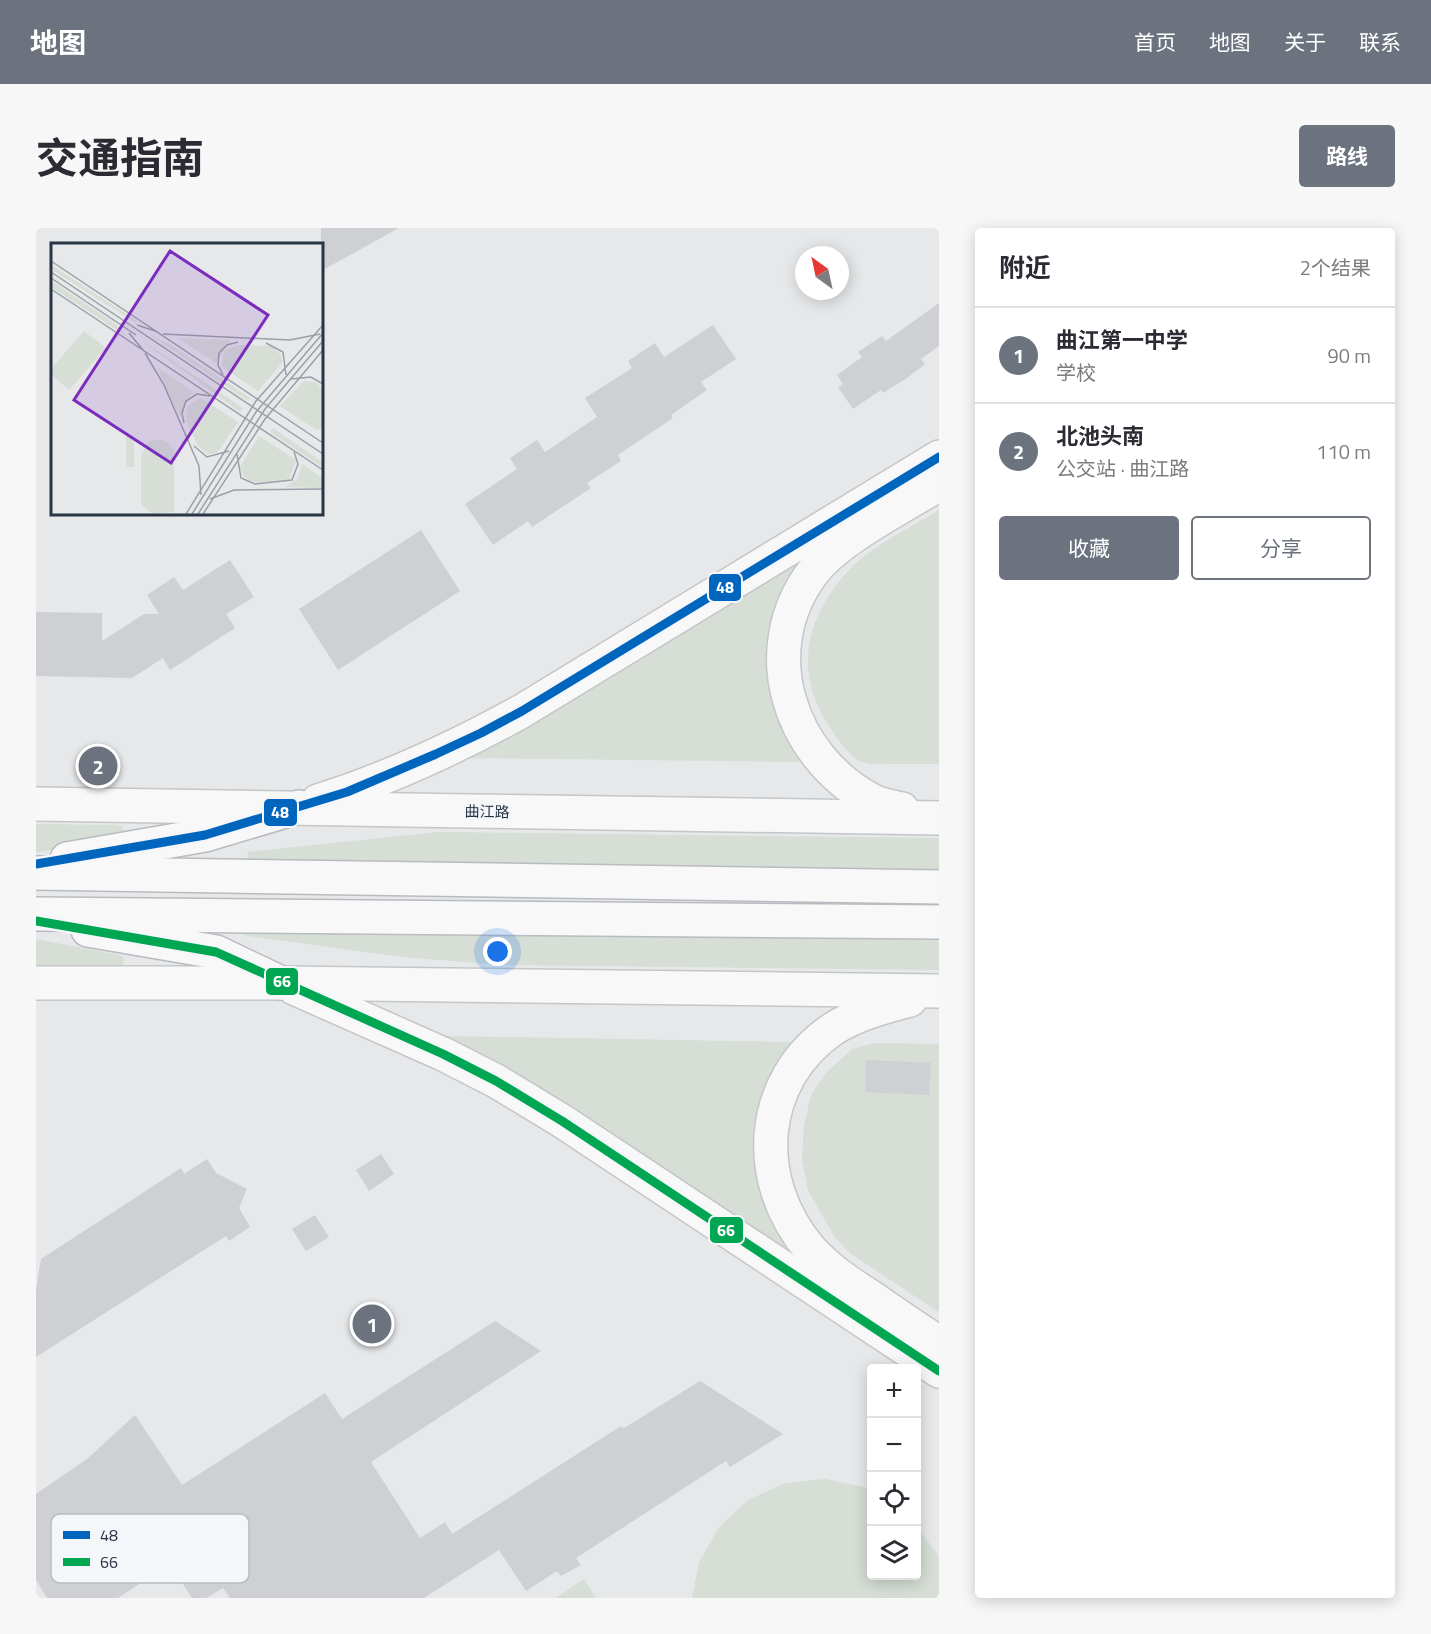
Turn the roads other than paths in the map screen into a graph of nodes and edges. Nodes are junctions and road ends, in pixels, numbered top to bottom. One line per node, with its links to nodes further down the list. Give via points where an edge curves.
1 (939, 457): 4 (main road, via 613,657 481,733 346,792)
2 (939, 484): 5 (main road, via 851,538 813,571 789,618 782,660 791,706 801,729 827,766 850,787 874,801)
3 (36, 804): 4 (main road, 曲江路)
4 (299, 807): 5 (main road, 曲江路); 6 (main road, via 205,835)
5 (939, 817)
6 (36, 864)
7 (36, 873): 8 (main road)
8 (939, 887)
9 (36, 914): 11 (main road)
10 (36, 921): 13 (main road, via 216,952)
11 (939, 922)
12 (36, 983): 13 (main road)
13 (281, 983): 14 (main road); 16 (main road, via 496,1081)
14 (939, 992): 15 (main road, via 852,1019 817,1041 780,1094 770,1131 778,1193 795,1229 810,1248 839,1276)
15 (939, 1343)
16 (939, 1371)

